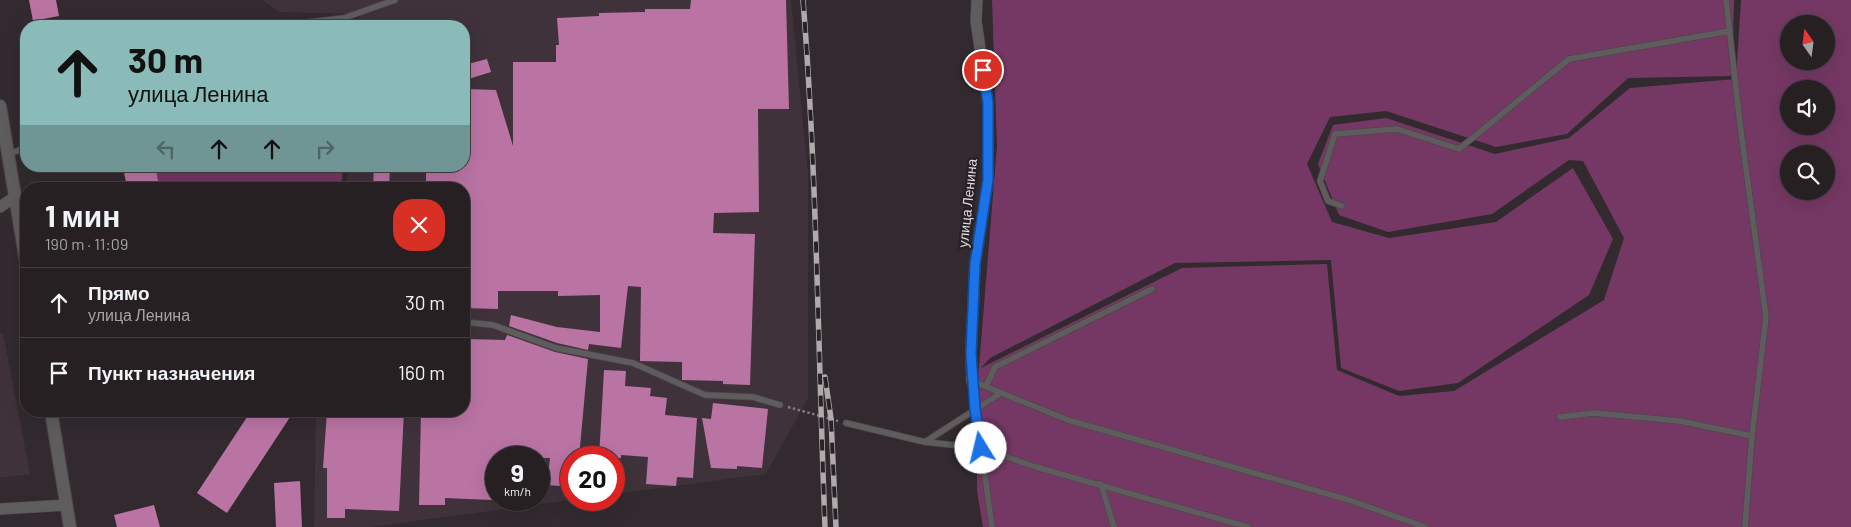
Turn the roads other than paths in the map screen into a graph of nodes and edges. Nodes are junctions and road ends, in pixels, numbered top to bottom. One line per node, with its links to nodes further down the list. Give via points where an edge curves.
1 (395, 0): 4 (lane, via 344,18)
2 (977, 0): 15 (street, улица Ленина, via 976,21 988,103 988,180 975,264)
3 (1726, 0): 5 (lane)
4 (328, 20)
5 (1730, 31): 10 (lane, via 1570,59 1459,149 1397,129 1335,134 1320,182 1328,201); 23 (lane, via 1766,317)
6 (1, 113): 8 (street)
7 (20, 150): 8 (lane)
8 (8, 154): 9 (street)
9 (16, 197): 11 (street); 12 (street)
10 (1342, 206)
11 (0, 207)
12 (20, 223)
13 (1152, 288): 16 (lane, via 995,367)
14 (470, 323): 18 (lane, via 493,325 556,348 633,364 705,395 753,397)
15 (972, 381): 16 (lane); 19 (lane)
16 (986, 386): 17 (lane)
17 (1001, 393): 19 (lane); 33 (lane, via 1068,420 1349,500)
18 (780, 404)
19 (975, 409): 24 (lane); 25 (lane)
20 (52, 417): 27 (street)
21 (1560, 418): 23 (lane, via 1594,413 1680,421)
22 (846, 423): 24 (lane)
23 (1752, 436): 34 (lane)
24 (925, 442): 25 (lane)
25 (981, 448): 26 (lane); 30 (lane)
26 (1101, 484): 31 (lane); 32 (lane)
27 (67, 505): 28 (street); 29 (street)
28 (0, 509)
29 (70, 527)
30 (992, 527)
31 (1114, 527)
32 (1248, 527)
33 (1424, 527)
34 (1745, 527)

